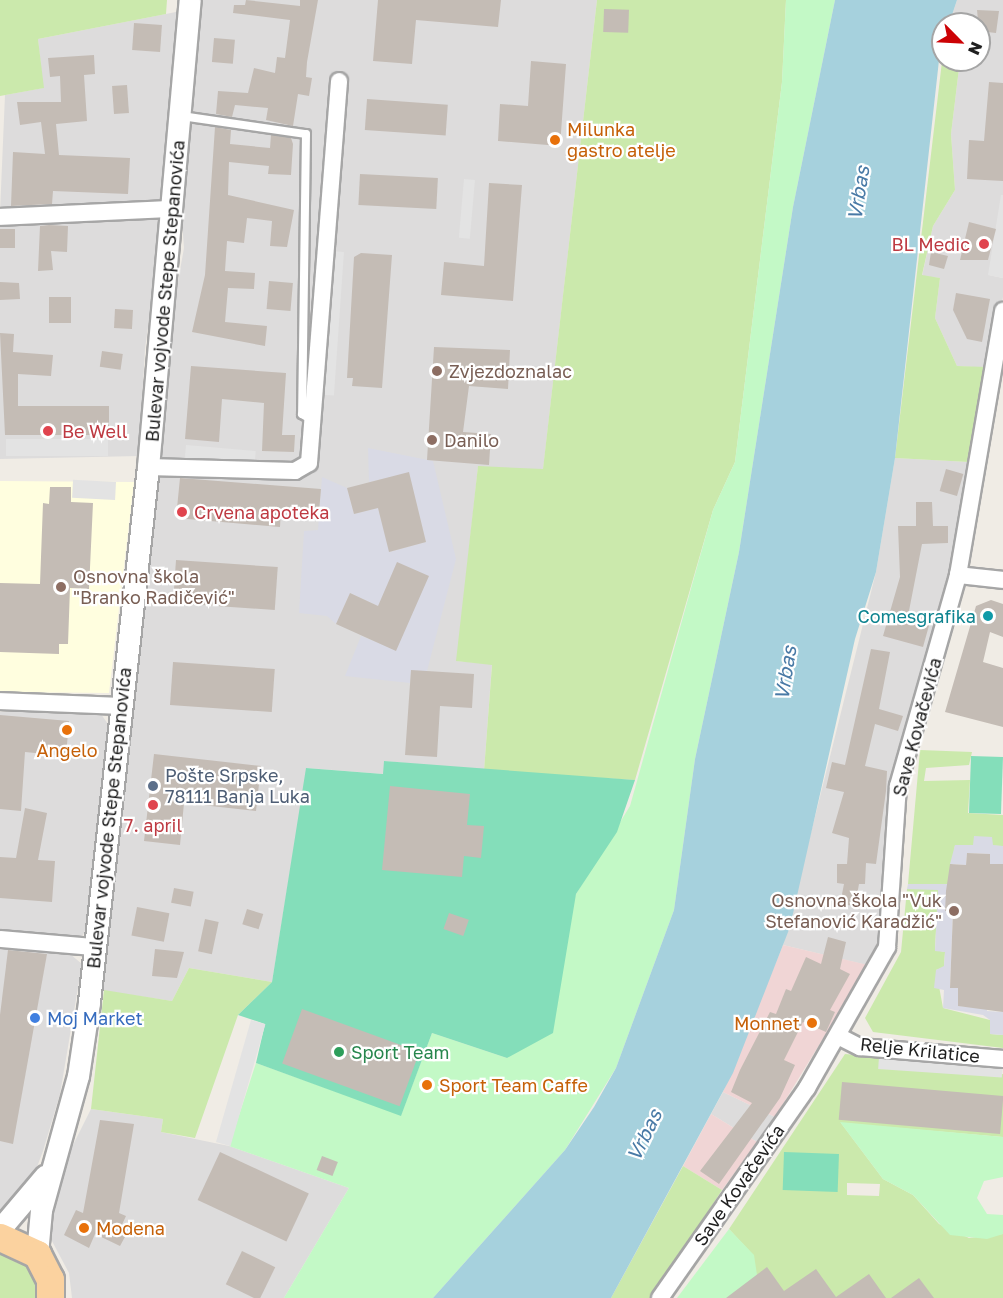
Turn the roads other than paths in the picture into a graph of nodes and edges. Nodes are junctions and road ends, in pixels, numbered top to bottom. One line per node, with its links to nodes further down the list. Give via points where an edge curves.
1 (190, 0): 3 (street, Bulevar vojvode Stepe Stepanovića)
2 (339, 81): 7 (street, Bulevar vojvode Stepe Stepanovića)
3 (182, 116): 4 (street, Bulevar vojvode Stepe Stepanovića); 7 (lane, Bulevar vojvode Stepe Stepanovića, via 306,134 302,414)
4 (172, 208): 5 (street); 8 (street, Bulevar vojvode Stepe Stepanovića)
5 (0, 217)
6 (1003, 311): 9 (street, Save Kovačevića)
7 (314, 422): 8 (street, Bulevar vojvode Stepe Stepanovića, via 309,463 295,471)
8 (148, 467): 12 (street, Bulevar vojvode Stepe Stepanovića)
9 (958, 575): 10 (street); 15 (street, Save Kovačevića, via 898,786 890,934 880,965)
10 (1003, 580)
11 (0, 701): 12 (street)
12 (120, 706): 14 (street, Bulevar vojvode Stepe Stepanovića)
13 (0, 939): 14 (street)
14 (94, 947): 17 (street, Bulevar vojvode Stepe Stepanovića, via 78,1076)
15 (838, 1036): 16 (street, Relje Krilatice, via 860,1047); 22 (street, Save Kovačevića)
16 (1003, 1059)
17 (51, 1165): 18 (street, Bulevar vojvode Stepe Stepanovića, via 38,1189); 20 (street, Bulevar vojvode Stepe Stepanovića)
18 (0, 1228)
19 (0, 1237): 20 (main road)
20 (37, 1254): 21 (main road, via 50,1279)
21 (51, 1298)
22 (660, 1298)

